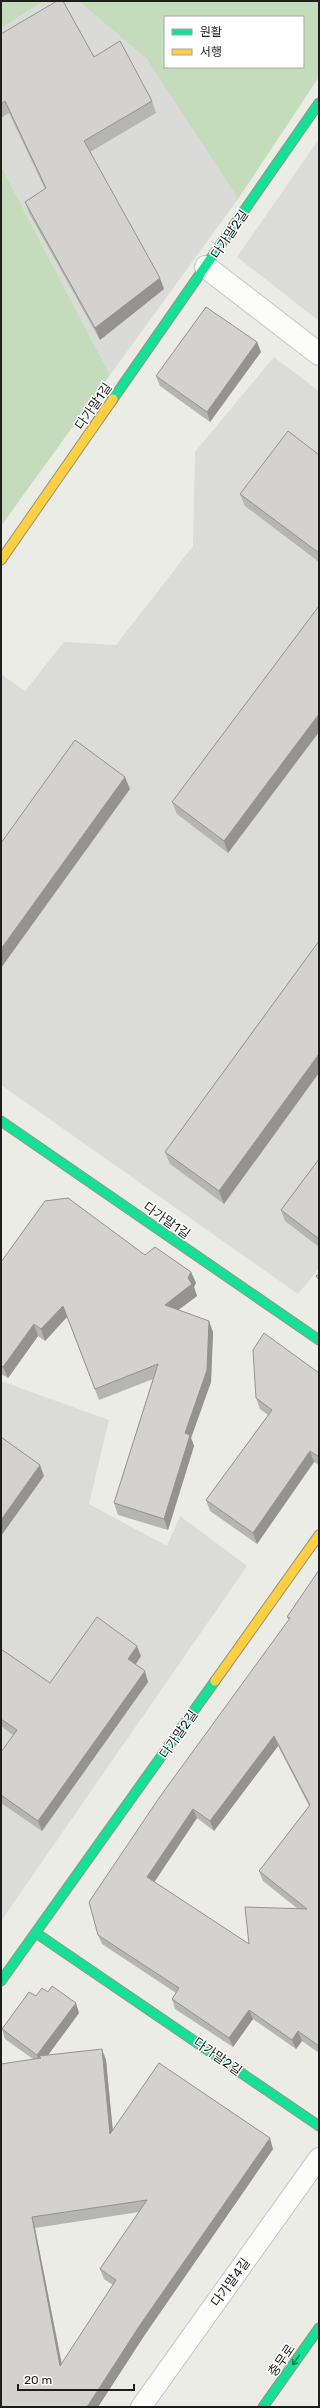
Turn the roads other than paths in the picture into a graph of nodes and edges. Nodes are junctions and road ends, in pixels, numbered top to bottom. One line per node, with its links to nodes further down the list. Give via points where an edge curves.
1 (319, 103): 2 (street, 다가말2길)
2 (206, 268): 3 (street, 다가말2길); 4 (street, 다가말1길)
3 (319, 354)
4 (1, 560)
5 (1, 1121): 6 (street, 다가말1길)
6 (319, 1340)
7 (319, 1534): 8 (street, 다가말2길)
8 (36, 1933): 9 (street, 다가말2길); 10 (street, 다가말2길)
9 (1, 1981)
10 (319, 2126)
11 (319, 2158): 13 (lane, 다가말4길)
12 (319, 2328): 14 (street, 충무로, one-way to 14)
13 (141, 2407)
14 (263, 2407)

